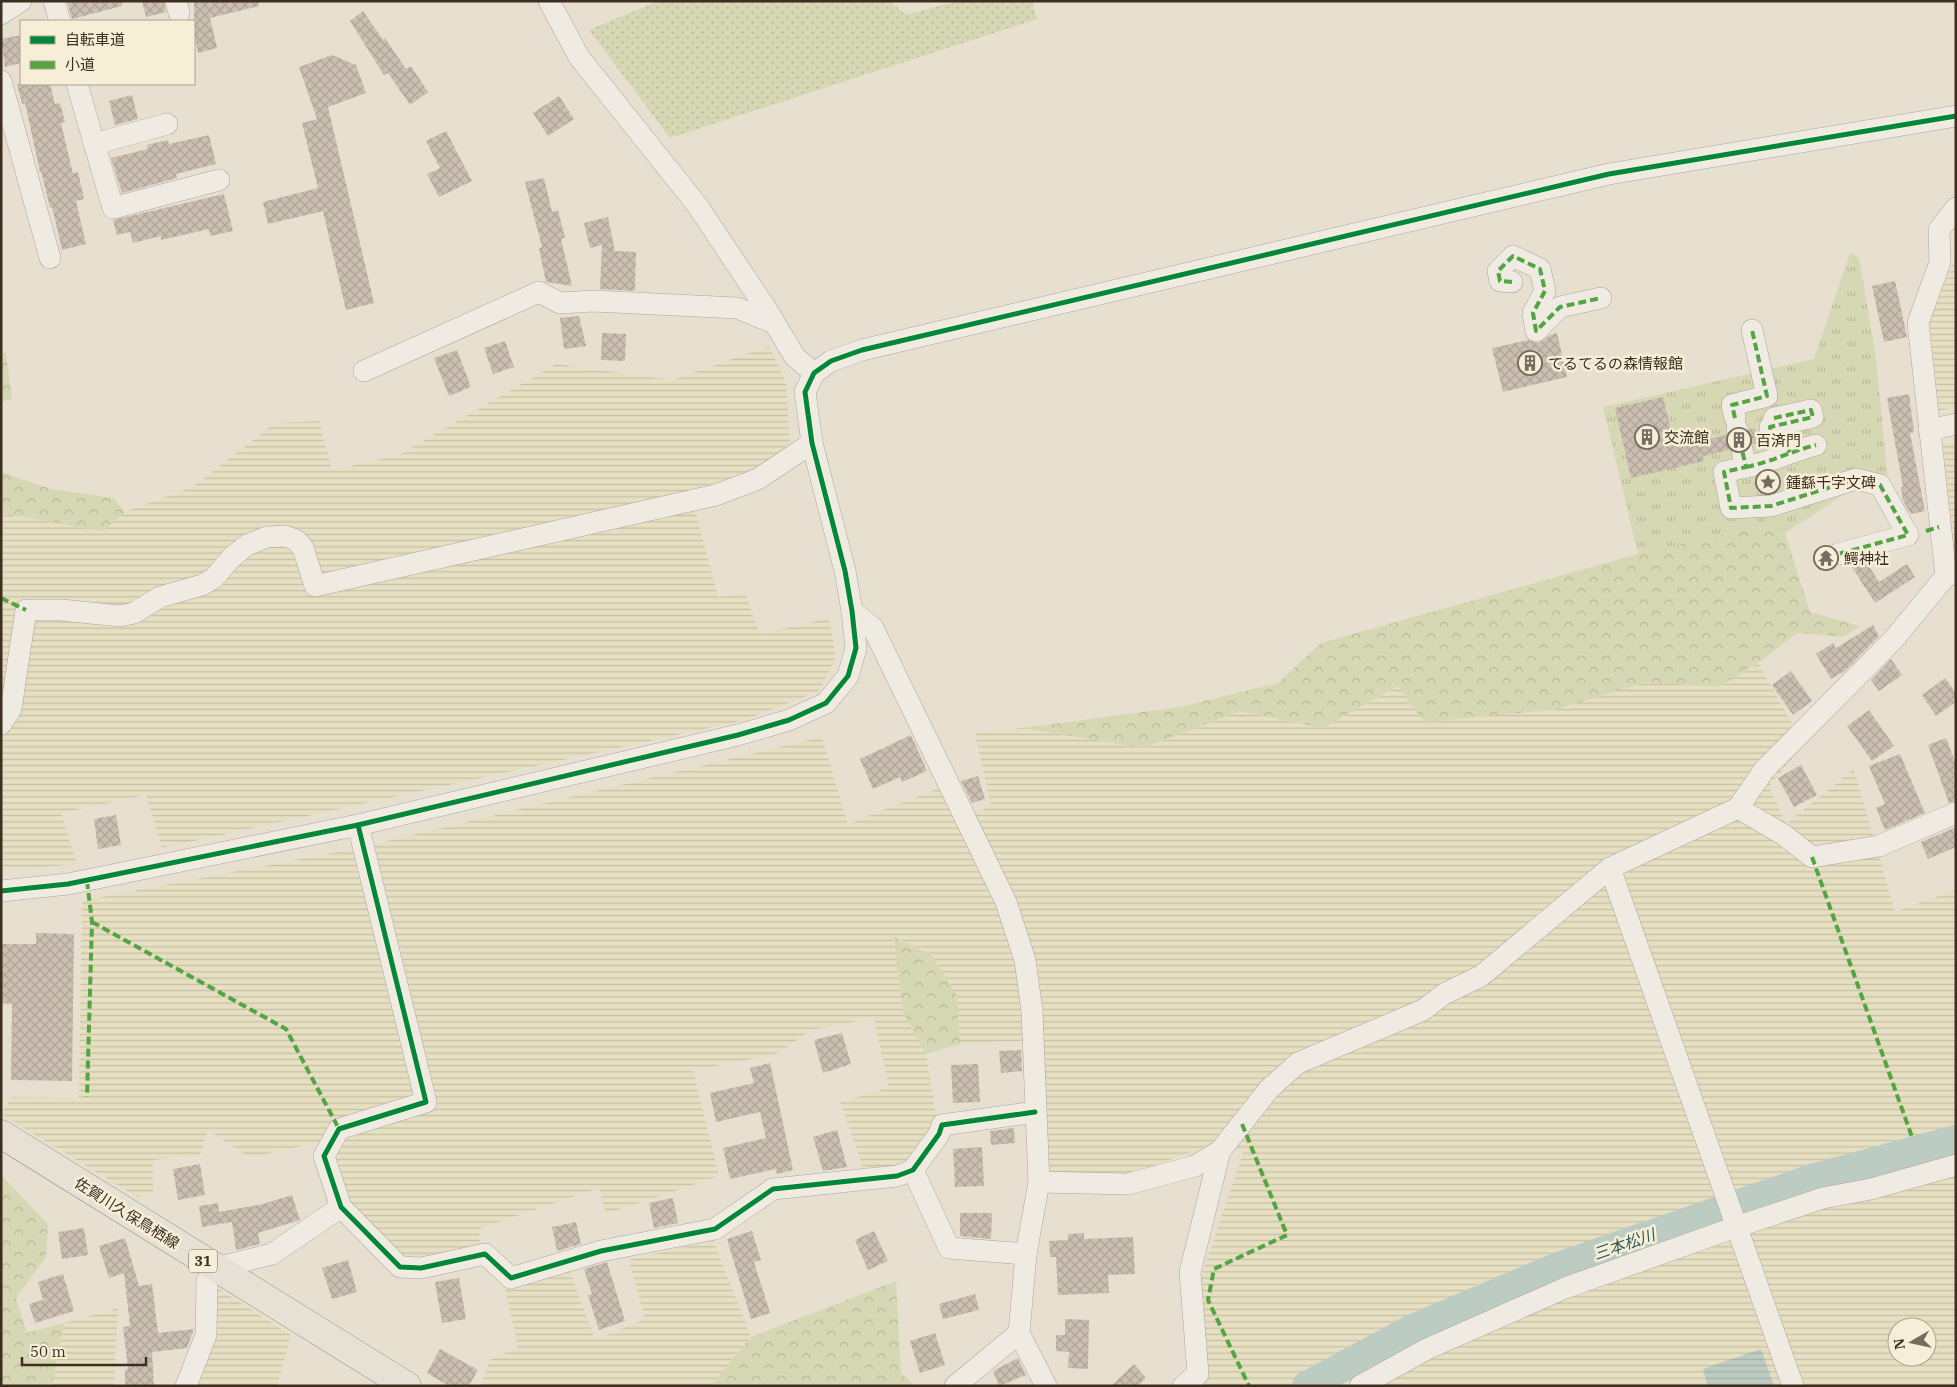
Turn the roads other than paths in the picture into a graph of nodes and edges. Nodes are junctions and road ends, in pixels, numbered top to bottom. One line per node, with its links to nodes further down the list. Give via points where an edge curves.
1 (21, 1): 4 (street)
2 (54, 1): 5 (street)
3 (550, 1): 16 (street, via 579,57 698,205)
4 (1, 14)
5 (60, 20)
6 (1, 81): 13 (street)
7 (77, 85): 10 (street)
8 (1956, 116): 19 (street, via 1610,174 862,350 831,361)
9 (167, 124): 10 (street)
10 (94, 144): 11 (street, via 113,208)
11 (219, 180)
12 (1956, 208): 22 (street, via 1939,230 1940,262 1918,323)
13 (50, 258)
14 (1512, 282): 15 (street, via 1500,281 1498,271 1512,256 1540,270 1545,291 1533,313 1536,331 1560,307)
15 (1601, 298)
16 (774, 323): 18 (street, via 737,308 593,301 560,303 539,292); 19 (street, via 795,357)
17 (1752, 330): 26 (street, via 1767,396 1732,404)
18 (364, 371)
19 (814, 373): 23 (street, via 805,392)
20 (1774, 418): 25 (street, via 1811,410 1813,417 1770,427 1772,437)
21 (1956, 424): 22 (street)
22 (1929, 430): 28 (street, via 1932,529)
23 (812, 443): 29 (street); 30 (street, via 758,479 716,495 315,586 303,548 296,540 285,536 267,537 248,545 231,558 214,578 202,585 160,597 134,613 120,616 26,610 11,709)
24 (1816, 445): 25 (street)
25 (1790, 452): 26 (street, via 1772,461)
26 (1746, 467): 27 (street, via 1724,472 1731,508 1771,506 1856,479 1880,485 1908,535)
27 (1838, 554)
28 (1951, 574): 31 (street, via 1893,640 1764,770)
29 (852, 611): 33 (street, via 856,648 848,676 826,703 789,720 738,735); 36 (street, via 873,628 1006,902 1026,960 1032,1011)
30 (1, 724)
31 (1738, 808): 32 (street, via 1784,835 1812,857 1879,846); 34 (street)
32 (1956, 814)
33 (358, 825): 35 (street, via 68,884); 42 (street, via 426,1102 338,1129 324,1156)
34 (1610, 868): 38 (street, via 1481,976 1444,994 1422,1010 1298,1063 1269,1089); 43 (street)
35 (1, 891)
36 (1035, 1112): 40 (street, via 942,1125); 41 (street)
37 (1, 1134): 45 (main road, 佐賀川久保鳥栖線 / 31)
38 (1220, 1151): 41 (street, via 1196,1166 1128,1184); 51 (street, via 1190,1272 1198,1374)
39 (1956, 1165): 43 (street, via 1871,1189 1823,1198)
40 (913, 1170): 42 (street, via 897,1176 773,1189 715,1230 601,1251 511,1278 485,1254 421,1268 400,1266); 44 (street, via 949,1248)
41 (1039, 1182): 44 (street)
42 (340, 1207): 45 (street, via 272,1254)
43 (1736, 1227): 52 (street, via 1565,1288 1427,1349); 53 (street)
44 (1026, 1254): 46 (street)
45 (216, 1268): 47 (street, via 207,1280 206,1335); 48 (main road, 佐賀川久保鳥栖線 / 31)
46 (1019, 1333): 49 (street); 50 (street)
47 (186, 1386)
48 (407, 1386)
49 (955, 1386)
50 (1046, 1386)
51 (1183, 1386)
52 (1360, 1386)
53 (1793, 1386)

